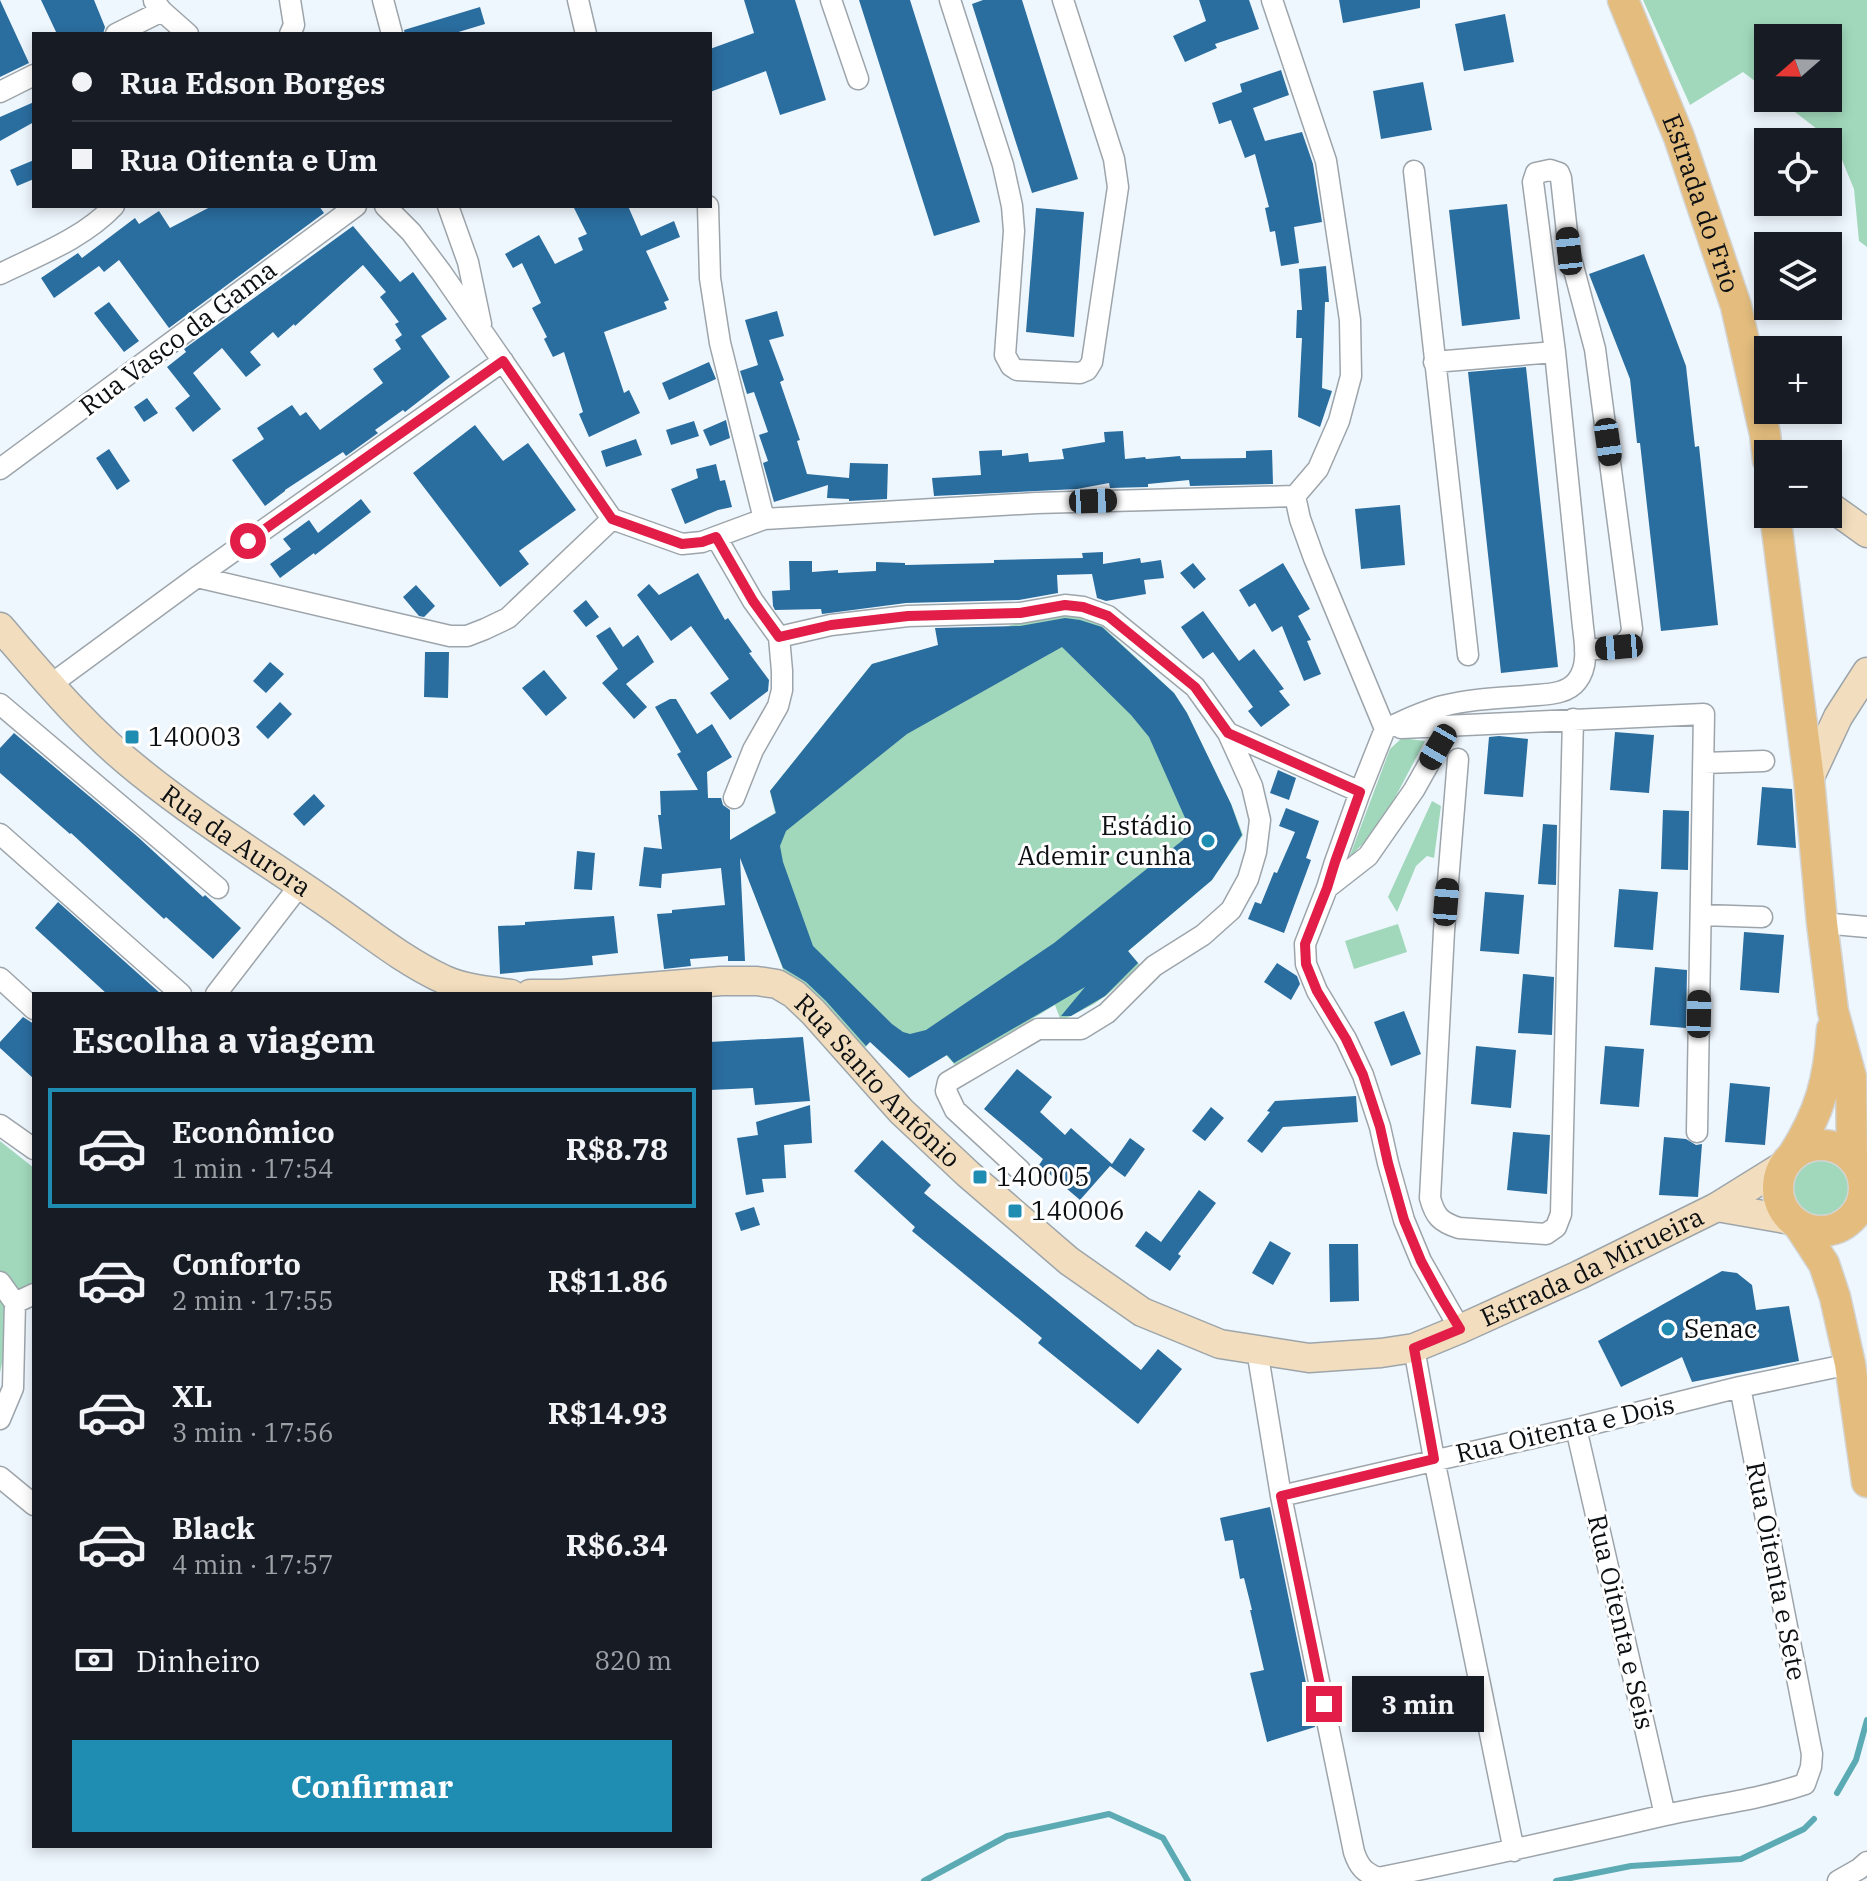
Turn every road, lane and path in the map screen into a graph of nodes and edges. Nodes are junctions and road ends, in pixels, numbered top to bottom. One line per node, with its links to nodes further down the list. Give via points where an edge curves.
1 (290, 0): 12 (street)
2 (383, 0): 13 (street)
3 (578, 0): 14 (street)
4 (831, 0): 16 (street)
5 (950, 0): 6 (street, via 1012,206 1005,355 1017,370 1080,373 1092,362 1118,187 1114,159)
6 (1063, 0)
7 (1272, 0): 31 (street, via 1326,161 1350,320 1351,376 1339,421 1318,469)
8 (1623, 0): 29 (main road, Estrada do Frio, via 1679,137 1736,306)
9 (158, 6): 10 (street); 11 (street)
10 (119, 32)
11 (186, 32)
12 (291, 32)
13 (391, 32)
14 (586, 32)
15 (32, 76): 17 (street)
16 (858, 79)
17 (0, 92)
18 (1414, 171): 28 (street)
19 (112, 208): 24 (street, via 86,229)
20 (353, 208): 30 (street, Rua Vasco da Gama)
21 (387, 208): 25 (street, via 411,232)
22 (449, 208): 25 (street, via 468,262)
23 (708, 208): 34 (street, via 710,278 720,343)
24 (0, 274)
25 (483, 331): 27 (street)
26 (1555, 352): 28 (street); 41 (street); 41 (street, via 1533,182 1536,173 1550,170 1561,178 1569,251 1595,349 1632,629 1626,644)
27 (503, 361): 33 (street); 38 (street)
28 (1434, 362): 42 (street)
29 (1769, 440)
30 (0, 469)
31 (1295, 496): 34 (street, via 1036,503); 48 (street, via 1314,558)
32 (1842, 515): 36 (main road)
33 (612, 519): 37 (street, via 682,544); 38 (street, via 508,618 467,636)
34 (764, 519): 37 (street)
35 (1777, 528): 53 (main road)
36 (1867, 533)
37 (716, 537): 40 (street)
38 (197, 577): 44 (street)
39 (0, 627): 44 (main road, Rua da Aurora)
40 (779, 637): 49 (street, via 908,616 1083,607 1108,616 1195,687); 55 (street, via 778,706)
41 (1585, 650): 48 (street, via 1578,681 1567,690 1468,700)
42 (1468, 655)
43 (1867, 672): 53 (main road, via 1838,717)
44 (50, 685): 57 (main road, Rua da Aurora, via 138,771)
45 (0, 704): 58 (street)
46 (1573, 719): 47 (street); 50 (street, via 1561,1214 1546,1234 1446,1224 1434,1213 1430,1198); 52 (street, via 1704,714)
47 (1450, 726): 48 (street); 59 (street, via 1368,856)
48 (1385, 729): 54 (street)
49 (1228, 733): 54 (street); 72 (street, via 1252,786 1260,820 1248,879 1231,910 1081,1029 1038,1029 948,1082 950,1101)
50 (1458, 759)
51 (1764, 761): 52 (street)
52 (1704, 763): 60 (street)
53 (1809, 779): 62 (main road, Estrada da Mirueira)
54 (1360, 792): 59 (street)
55 (734, 798)
56 (0, 834): 65 (street)
57 (300, 885): 66 (street); 67 (main road, Rua da Aurora, via 445,980)
58 (218, 888)
59 (1327, 888): 87 (street, via 1305,944 1306,964 1363,1075 1404,1220 1421,1261)
60 (1702, 915): 61 (street); 74 (street)
61 (1762, 917)
62 (1822, 923): 63 (street); 70 (main road, Estrada da Mirueira)
63 (1867, 927)
64 (0, 978): 69 (street)
65 (179, 992)
66 (218, 992)
67 (495, 992)
68 (586, 992): 75 (main road, Rua Santo Antônio, via 721,981 777,984 813,1012)
69 (32, 1007)
70 (1833, 1011): 71 (main road, Estrada da Mirueira); 78 (main road, via 1830,1059 1818,1108)
71 (1858, 1068): 77 (main road, Estrada da Mirueira)
72 (964, 1118): 75 (street); 79 (street)
73 (0, 1125): 76 (street)
74 (1697, 1132)
75 (939, 1147): 86 (main road, Rua Santo Antônio, via 1069,1261)
76 (32, 1148)
77 (1852, 1158): 78 (main road, Estrada da Mirueira, via 1842,1150 1816,1145); 81 (main road, Estrada da Mirueira, via 1864,1182)
78 (1788, 1161): 80 (main road, Estrada da Mirueira); 82 (main road, via 1778,1180 1778,1195)
79 (1020, 1170)
80 (1717, 1207): 82 (main road, Estrada da Mirueira); 87 (main road, Estrada da Mirueira, via 1551,1294)
81 (1865, 1210): 82 (main road, Estrada da Mirueira, via 1843,1226 1822,1232)
82 (1796, 1224): 90 (main road, via 1824,1264)
83 (0, 1282): 85 (street)
84 (32, 1295): 85 (street)
85 (15, 1303): 92 (street, via 13,1388)
86 (1142, 1312): 89 (main road, Estrada da Mirueira, via 1220,1344)
87 (1460, 1329): 88 (main road, Estrada da Mirueira)
88 (1414, 1348): 89 (main road, Estrada da Mirueira, via 1309,1358); 94 (street)
89 (1257, 1350): 97 (street)
90 (1850, 1364): 91 (street, Rua Oitenta e Dois); 96 (main road)
91 (1740, 1387): 93 (street, Rua Oitenta e Dois); 99 (street, Rua Oitenta e Sete, via 1811,1767 1805,1784 1778,1793)
92 (0, 1419)
93 (1576, 1428): 94 (street, Rua Oitenta e Dois); 99 (street, Rua Oitenta e Seis)
94 (1434, 1459): 97 (street, Rua Oitenta e Dois); 100 (street)
95 (0, 1477): 98 (street)
96 (1867, 1482)
97 (1281, 1496): 100 (street, via 1359,1865 1378,1878)
98 (32, 1503)
99 (1665, 1815): 100 (street)
100 (1514, 1851)
101 (1867, 1862): 102 (street)
102 (1838, 1881)

